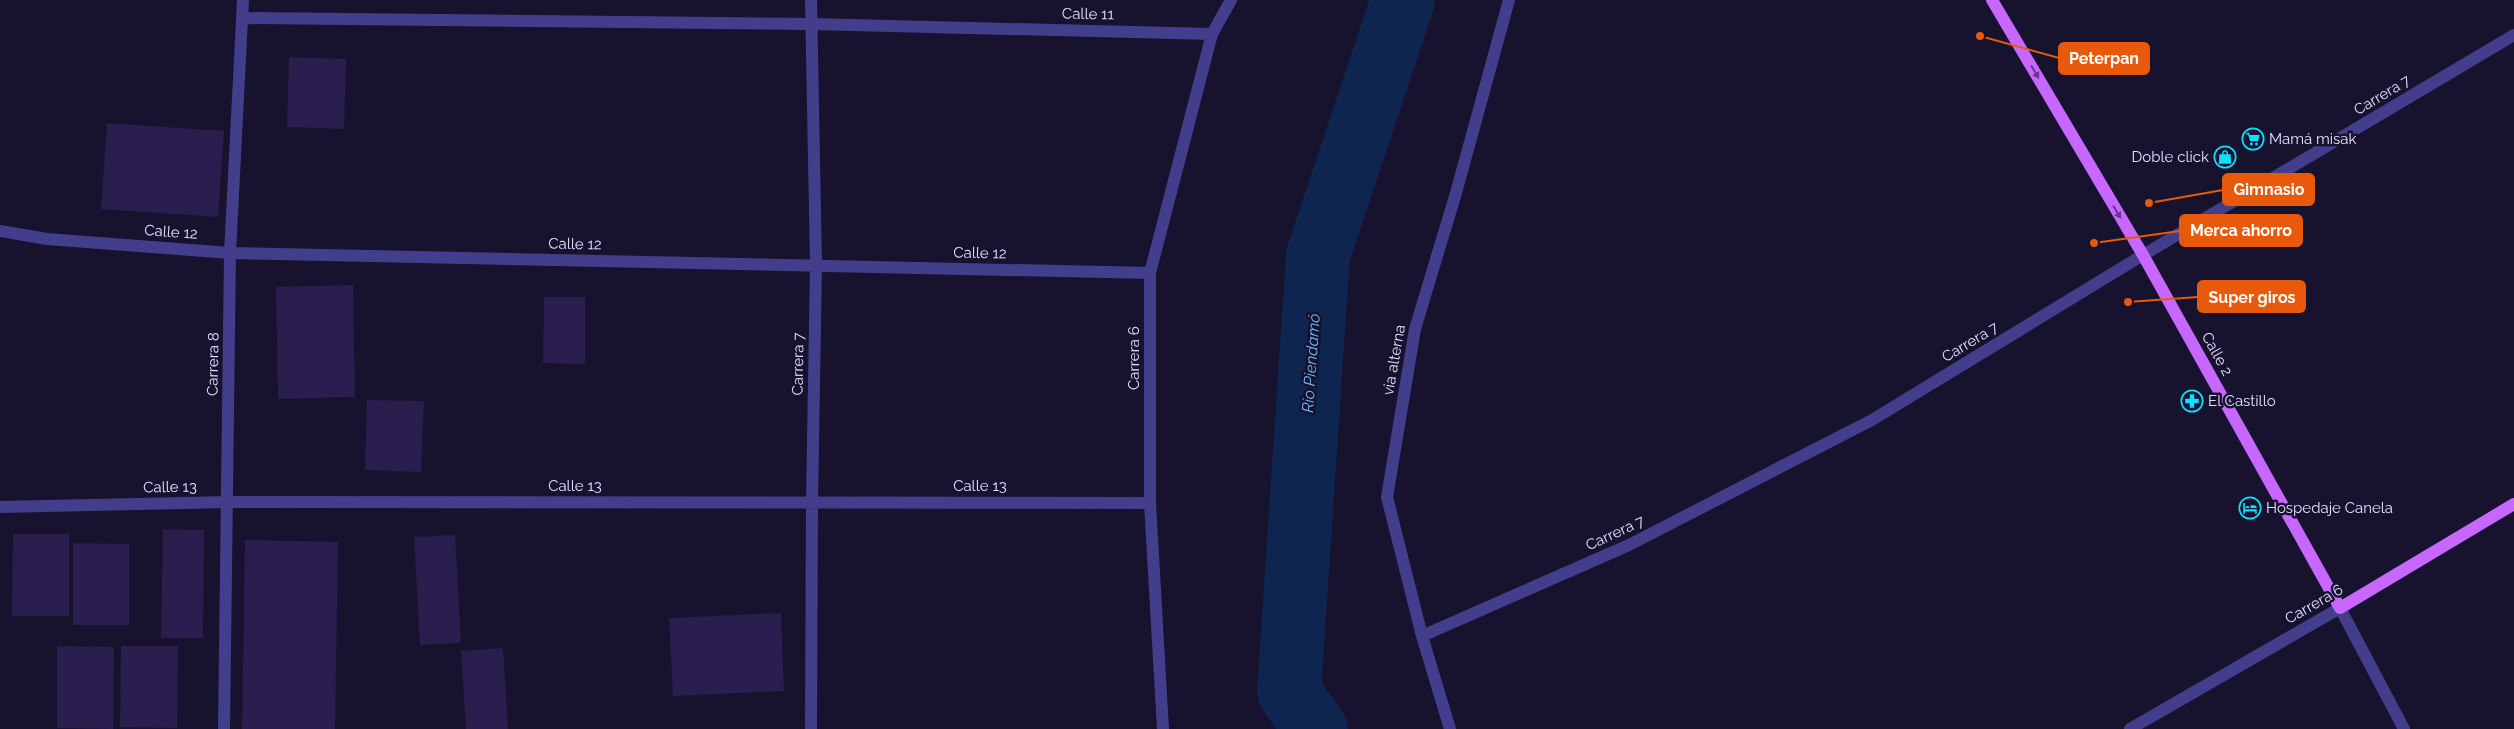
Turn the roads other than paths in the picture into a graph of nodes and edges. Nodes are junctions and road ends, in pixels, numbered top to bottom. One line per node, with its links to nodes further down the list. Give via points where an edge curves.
1 (243, 0): 6 (street, Carrera 8)
2 (811, 0): 7 (street, Carrera 7)
3 (1231, 0): 8 (street, Carrera 6)
4 (1509, 0): 21 (street, via alterna, via 1415,329 1387,497)
5 (1992, 0): 12 (main road, Calle 2, one-way to 12)
6 (243, 18): 7 (street, Calle 11); 11 (street, Carrera 8)
7 (811, 24): 8 (street, Calle 11); 13 (street, Carrera 7)
8 (1212, 34): 14 (street, Carrera 6)
9 (2514, 35): 12 (street, Carrera 7)
10 (0, 231): 11 (street, Calle 12, via 47,239)
11 (230, 253): 13 (street, Calle 12); 15 (street, Carrera 8)
12 (2143, 255): 20 (main road, Calle 2); 21 (street, Carrera 7, via 1872,420 1629,545)
13 (816, 265): 14 (street, Calle 12); 16 (street, Carrera 7)
14 (1150, 273): 17 (street, Carrera 6)
15 (228, 502): 16 (street, Calle 13); 19 (street, Calle 13); 22 (street, Carrera 8)
16 (812, 502): 17 (street, Calle 13); 23 (street, Carrera 7)
17 (1150, 503): 24 (street, Carrera 6)
18 (2514, 504): 20 (main road, Carrera 6)
19 (0, 507)
20 (2340, 608): 26 (street, Carrera 6); 27 (street, Calle 2)
21 (1422, 636): 25 (street, via alterna)
22 (224, 729)
23 (811, 729)
24 (1163, 729)
25 (1450, 729)
26 (2130, 729)
27 (2404, 729)

